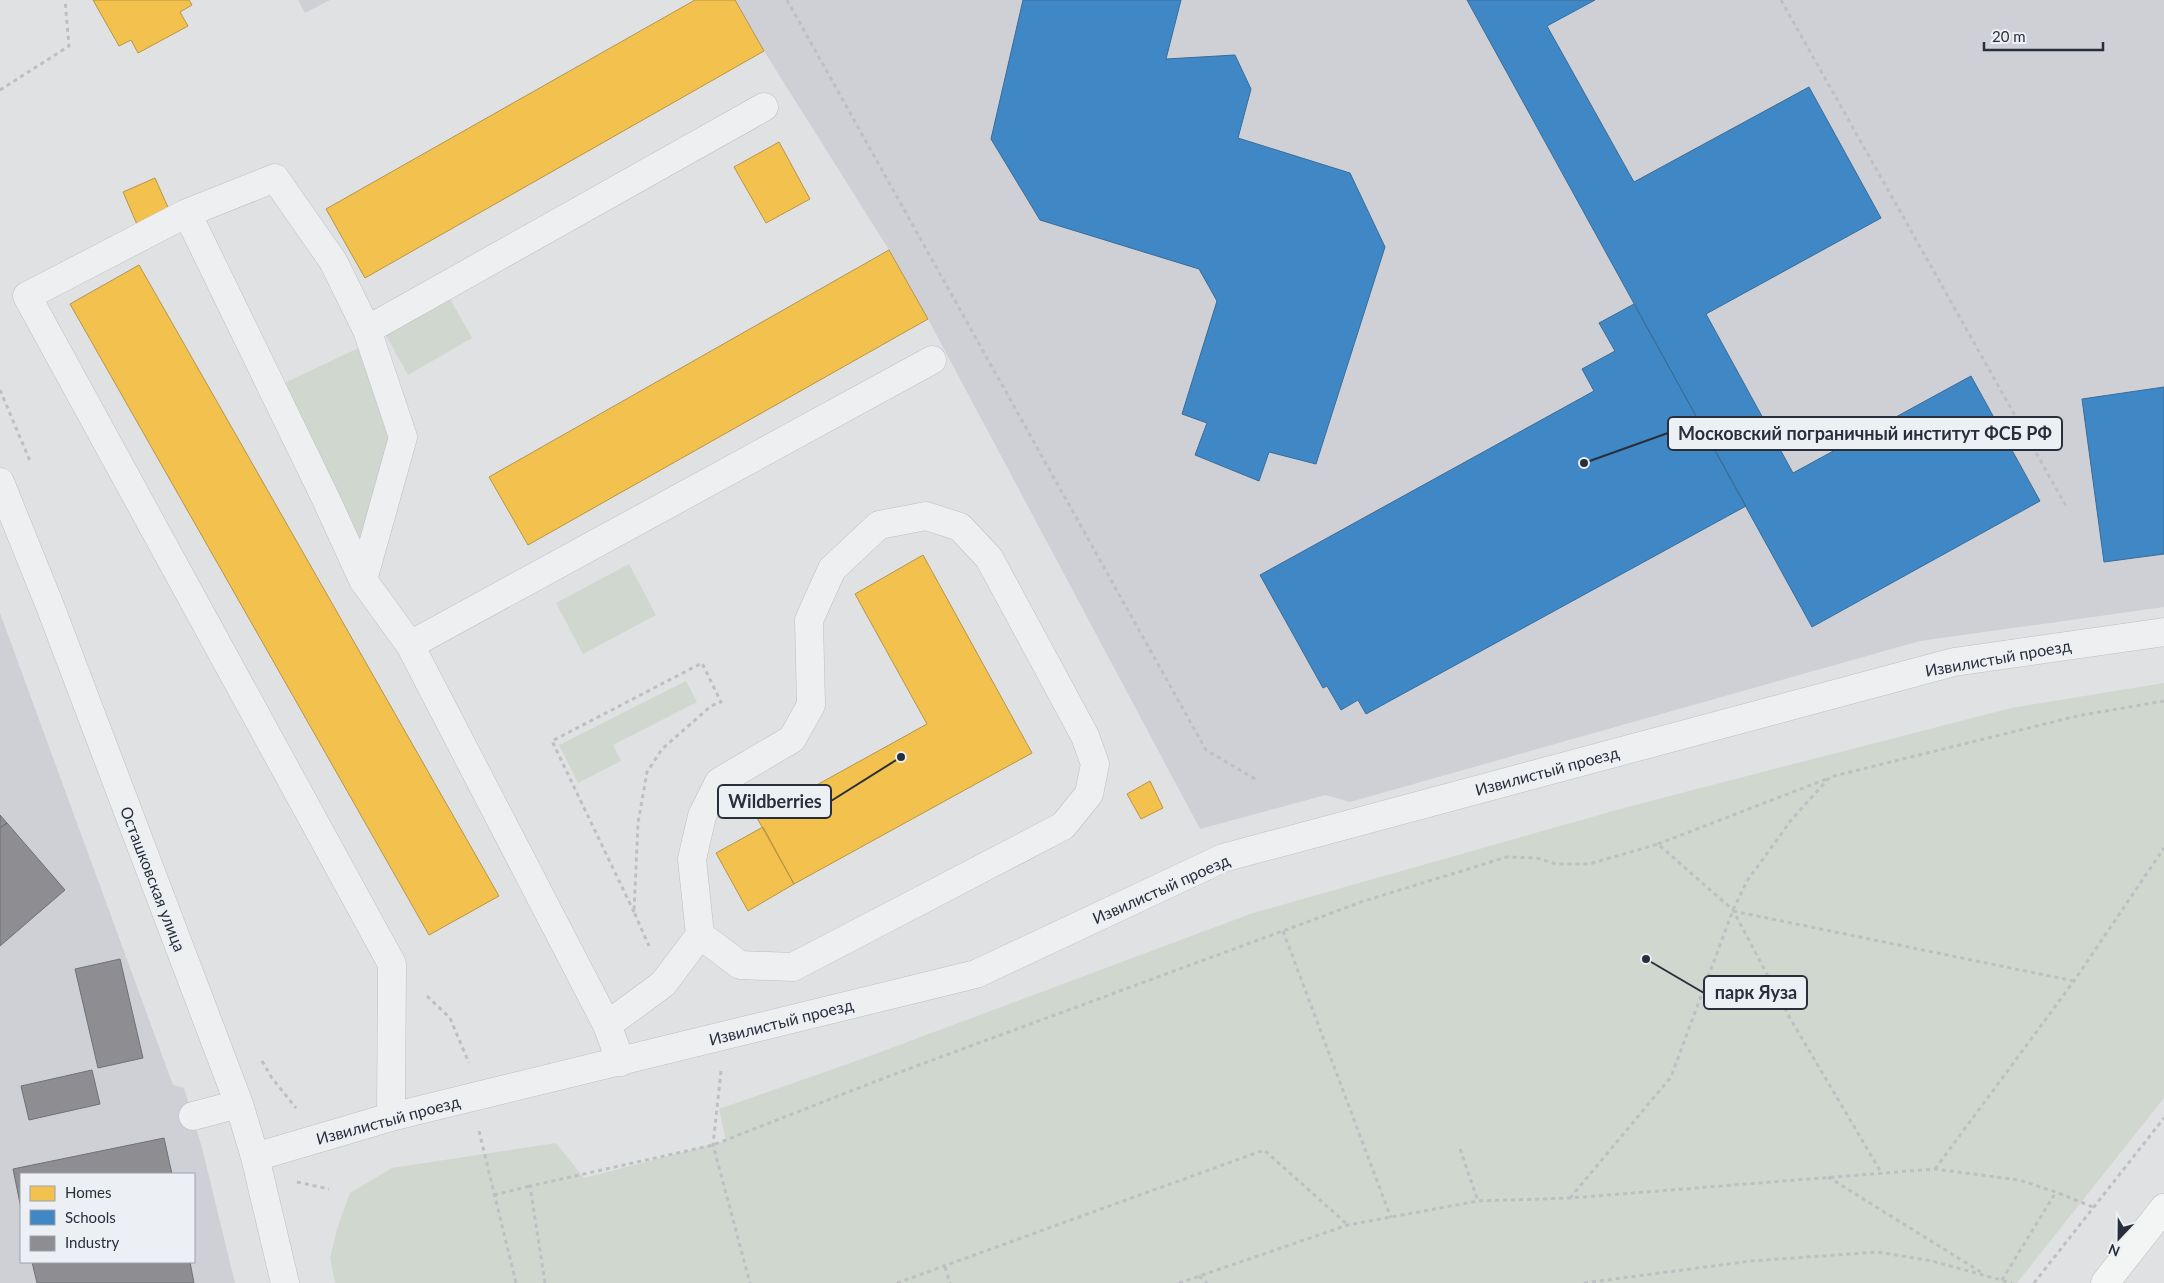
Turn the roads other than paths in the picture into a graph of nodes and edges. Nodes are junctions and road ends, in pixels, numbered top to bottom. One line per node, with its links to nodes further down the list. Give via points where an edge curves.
1 (764, 107): 3 (street)
2 (187, 213): 3 (street, via 275,178 333,262); 6 (street); 14 (street, via 27,296 392,964)
3 (367, 330): 6 (street, via 403,437)
4 (932, 360): 8 (street)
5 (0, 482): 12 (street, Осташковская улица)
6 (363, 580): 8 (street)
7 (2164, 632): 11 (street, Извилистый проезд, via 1954,662 1223,858 976,974)
8 (410, 645): 10 (street)
9 (700, 935): 9 (street, via 692,858 702,816 719,782 792,739 811,705 809,620 832,570 880,525 926,516 960,527 989,558 1085,736 1095,764 1089,794 1063,826 793,967 740,965); 10 (street, via 663,984)
10 (607, 1024): 11 (street)
11 (621, 1062): 14 (street, Извилистый проезд)
12 (239, 1104): 13 (street); 15 (street, Осташковская улица)
13 (193, 1116)
14 (391, 1117): 15 (street, Извилистый проезд)
15 (255, 1157): 18 (street, Осташковская улица)
16 (2164, 1208): 17 (main road)
17 (2107, 1281)
18 (285, 1283)

